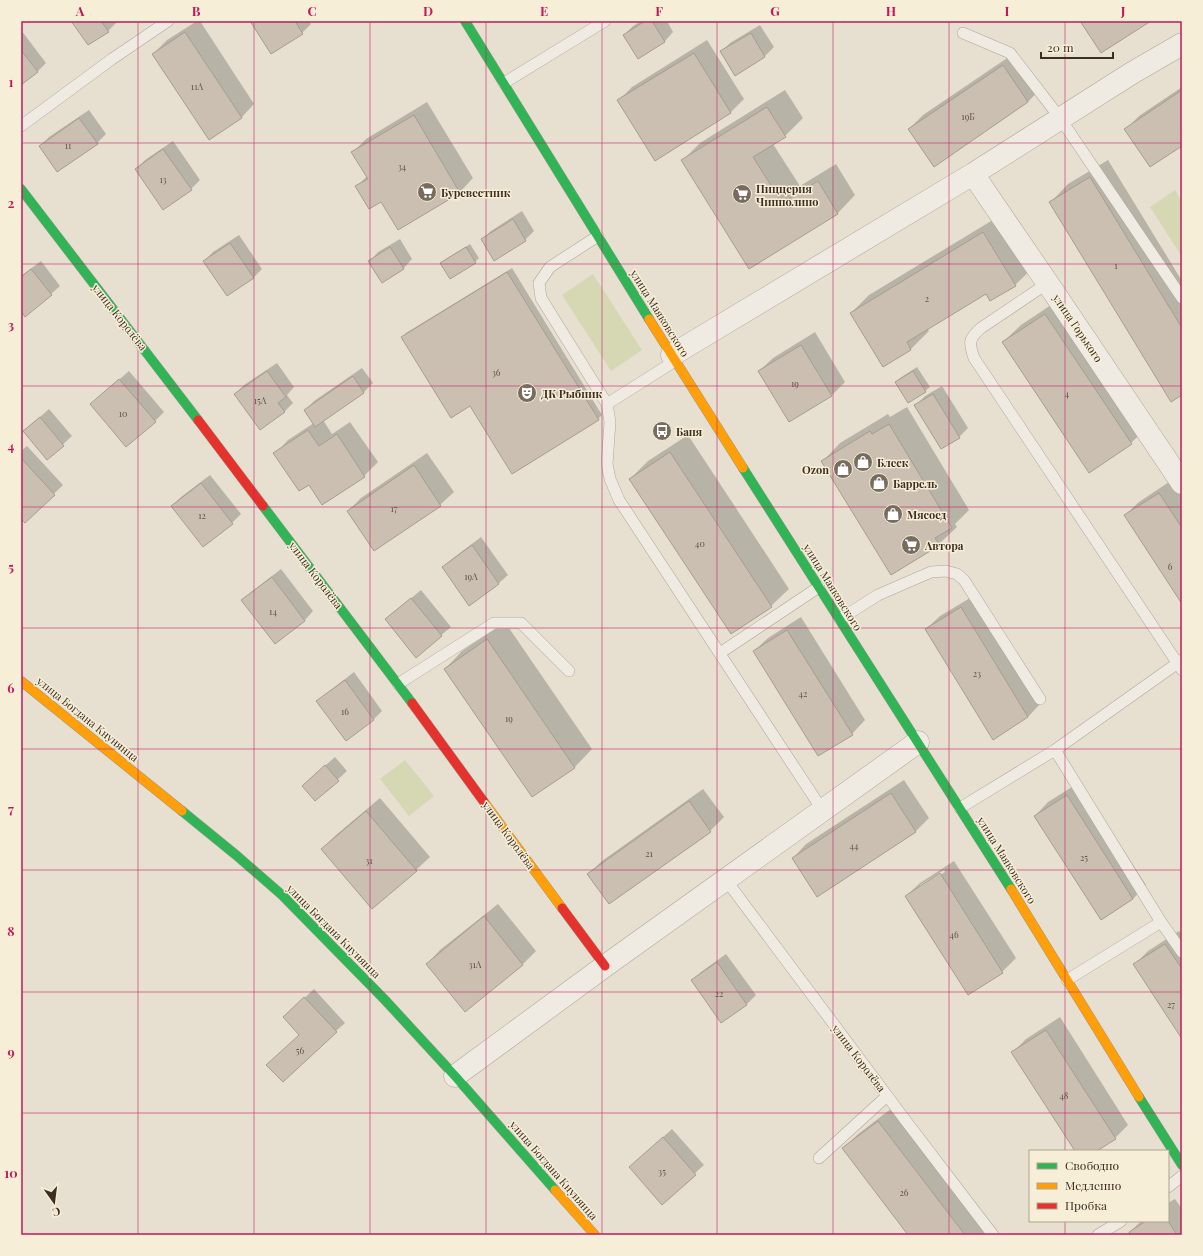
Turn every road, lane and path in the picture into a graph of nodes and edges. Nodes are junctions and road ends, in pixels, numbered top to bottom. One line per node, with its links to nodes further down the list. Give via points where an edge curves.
1 (168, 21): 8 (lane)
2 (465, 21): 6 (street, улица Маяковского)
3 (605, 21): 6 (lane)
4 (963, 33): 7 (lane, via 1010,53)
5 (1182, 44): 7 (street)
6 (504, 83): 11 (street, улица Маяковского)
7 (1060, 118): 9 (street); 13 (lane)
8 (21, 126)
9 (973, 174): 12 (street, улица Горького); 14 (street)
10 (21, 189): 23 (street, улица Королёва)
11 (598, 236): 14 (street, улица Маяковского); 15 (lane, via 550,267 539,283 541,298)
12 (1048, 283): 16 (street, улица Горького); 20 (lane, via 972,336 970,346 974,358)
13 (1182, 298)
14 (674, 358): 15 (lane); 17 (street, улица Маяковского)
15 (608, 404): 19 (lane, via 610,422 607,464 619,500)
16 (1182, 483)
17 (819, 587): 18 (street, улица Маяковского); 19 (lane)
18 (840, 619): 24 (lane, via 878,595 931,572 946,571 957,574 964,580); 25 (street, улица Маяковского)
19 (720, 653): 28 (lane)
20 (1180, 664): 26 (lane)
21 (569, 671): 23 (lane, via 520,623 494,623)
22 (21, 681): 34 (street, улица Богдана Кнунянца, via 282,895)
23 (398, 684): 32 (street, улица Королёва)
24 (1040, 699)
25 (918, 742): 27 (street, улица Маяковского); 28 (street)
26 (1055, 750): 27 (lane); 30 (lane)
27 (960, 808): 33 (street, улица Маяковского)
28 (823, 811): 29 (street)
29 (726, 880): 32 (street); 35 (lane, улица Королёва)
30 (1161, 922): 31 (lane); 33 (lane)
31 (1182, 952)
32 (605, 966): 34 (street)
33 (1067, 980): 36 (street, улица Маяковского)
34 (455, 1076): 42 (street, улица Богдана Кнунянца)
35 (887, 1096): 37 (lane); 43 (lane, улица Королёва)
36 (1177, 1146): 38 (street, улица Маяковского)
37 (819, 1158)
38 (1182, 1165)
39 (1182, 1176): 40 (lane)
40 (1169, 1186)
41 (1119, 1222): 44 (lane)
42 (595, 1235)
43 (993, 1235)
44 (1098, 1235)

